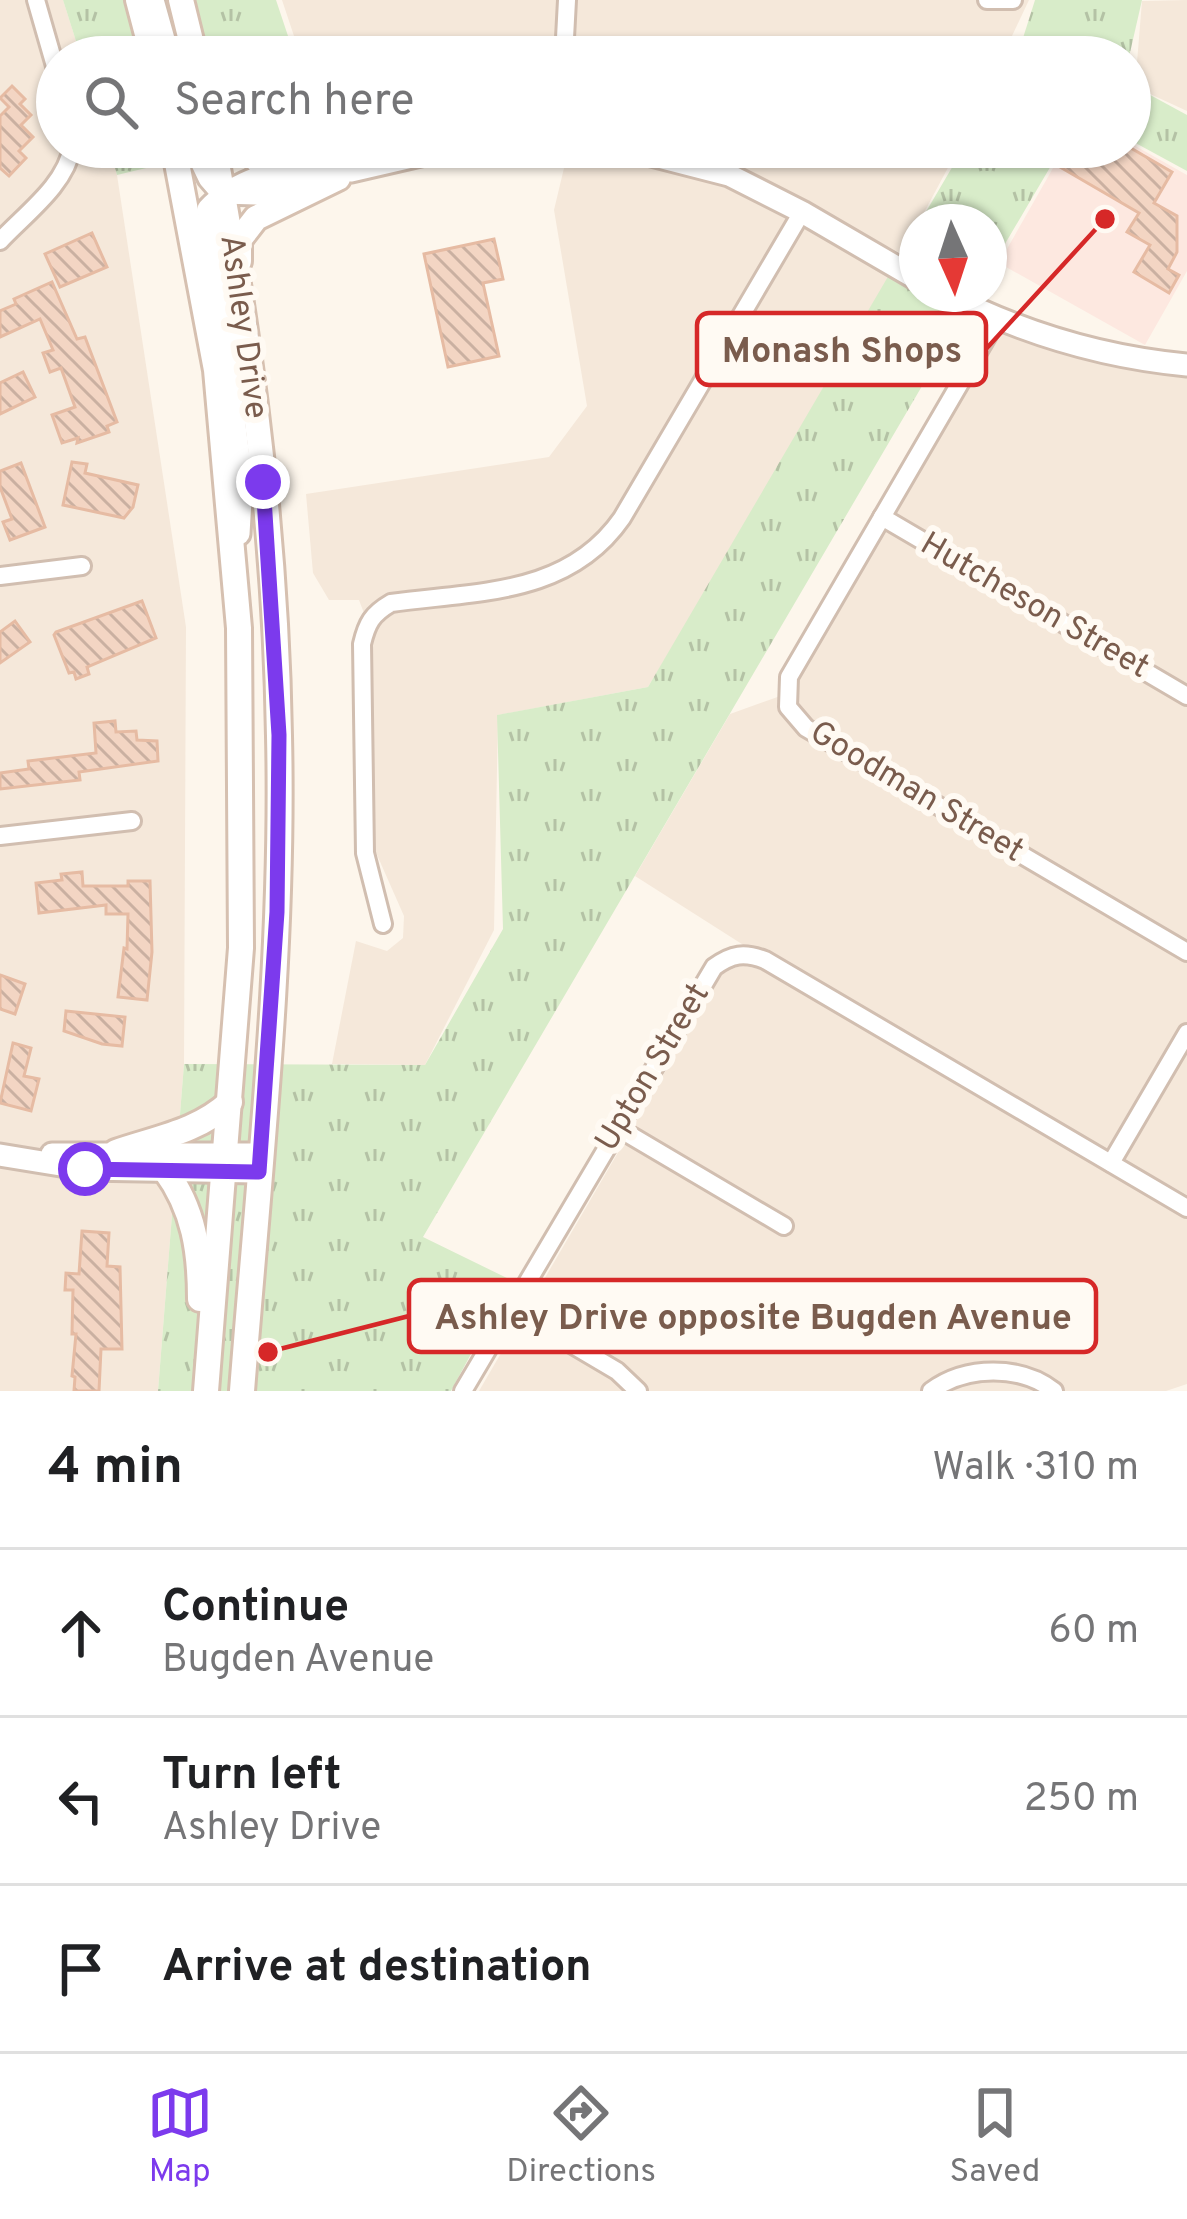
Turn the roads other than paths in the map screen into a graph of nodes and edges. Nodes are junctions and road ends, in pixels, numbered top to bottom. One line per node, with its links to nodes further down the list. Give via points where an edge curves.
1 (35, 0): 8 (street)
2 (138, 0): 9 (main road)
3 (153, 0): 10 (street)
4 (181, 0): 11 (main road)
5 (567, 0): 12 (street)
6 (987, 0): 7 (street)
7 (1012, 0)
8 (46, 36)
9 (147, 36)
10 (163, 36)
11 (190, 36)
12 (565, 36)
13 (66, 168): 26 (street)
14 (179, 168): 35 (main road, Ashley Drive, via 216,370)
15 (203, 168): 24 (street)
16 (218, 168): 24 (main road, Ashley Drive)
17 (298, 168): 22 (main road)
18 (312, 168): 22 (street)
19 (343, 168): 23 (street)
20 (366, 168): 23 (street)
21 (702, 168): 25 (street)
22 (307, 169): 24 (street)
23 (349, 172): 24 (street, via 257,194); 28 (main road, via 256,218 238,240)
24 (222, 193): 28 (main road, Ashley Drive); 35 (street, via 208,209 242,482)
25 (802, 212): 27 (street); 39 (street, via 622,518 591,554 551,578 392,603 368,623 365,853)
26 (0, 241)
27 (899, 269)
28 (240, 294): 47 (main road, Ashley Drive, via 263,482 279,735 277,912)
29 (985, 312): 30 (street)
30 (998, 318): 31 (street, via 1113,355); 32 (street, Goodman Street)
31 (1187, 365)
32 (882, 517): 36 (street, Hutcheson Street); 40 (street, Goodman Street, via 789,677 785,695 797,722)
33 (82, 566): 34 (street)
34 (0, 576)
35 (236, 579): 42 (main road, Ashley Drive, via 243,836)
36 (1187, 696)
37 (132, 821): 38 (street)
38 (0, 836)
39 (383, 923)
40 (1187, 952)
41 (1187, 1033): 48 (street)
42 (230, 1102): 44 (main road, via 206,1122); 46 (main road, Ashley Drive)
43 (618, 1129): 48 (street, Upton Street, via 714,968 750,954); 51 (street); 52 (street, Upton Street)
44 (116, 1152): 45 (street); 46 (street)
45 (11, 1156): 49 (street, via 85,1169)
46 (225, 1162): 47 (street); 49 (street); 54 (main road, Ashley Drive)
47 (259, 1163): 55 (main road, Ashley Drive)
48 (1111, 1163): 50 (street, Upton Street)
49 (165, 1170): 53 (main road, via 197,1244)
50 (1187, 1208)
51 (784, 1226)
52 (512, 1309): 56 (street, Upton Street); 57 (street)
53 (197, 1391)
54 (206, 1391)
55 (242, 1391)
56 (463, 1391)
57 (638, 1391)
58 (932, 1391): 59 (street, via 994,1372 1033,1377)
59 (1054, 1391)

